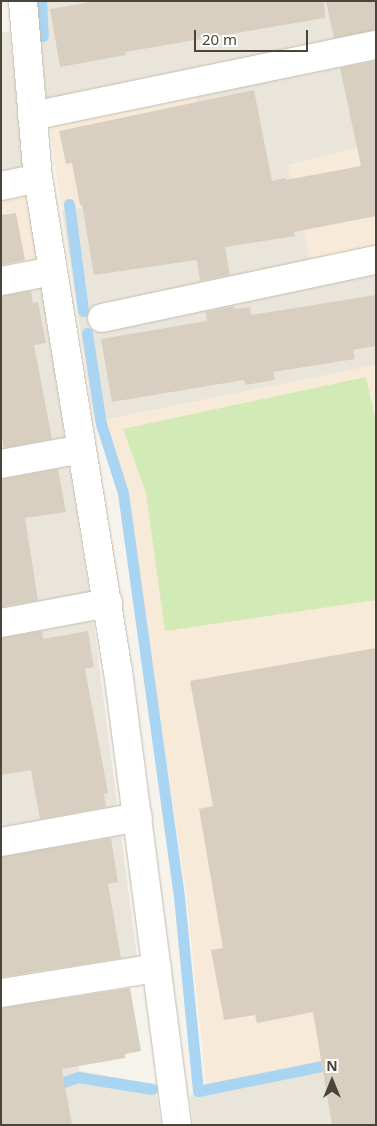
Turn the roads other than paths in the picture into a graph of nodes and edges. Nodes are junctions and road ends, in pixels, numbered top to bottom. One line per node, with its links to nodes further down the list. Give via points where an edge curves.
1 (16, 9): 3 (street)
2 (376, 45): 3 (street)
3 (32, 116): 4 (street)
4 (38, 178): 5 (street); 7 (street)
5 (1, 186)
6 (376, 260): 9 (street)
7 (53, 271): 8 (street); 10 (street)
8 (1, 282)
9 (102, 318)
10 (82, 449): 11 (street); 12 (street)
11 (1, 464)
12 (108, 603): 13 (street); 14 (street)
13 (1, 623)
14 (138, 817): 15 (street); 16 (street)
15 (1, 842)
16 (157, 968): 17 (street); 18 (street)
17 (1, 993)
18 (177, 1125)

